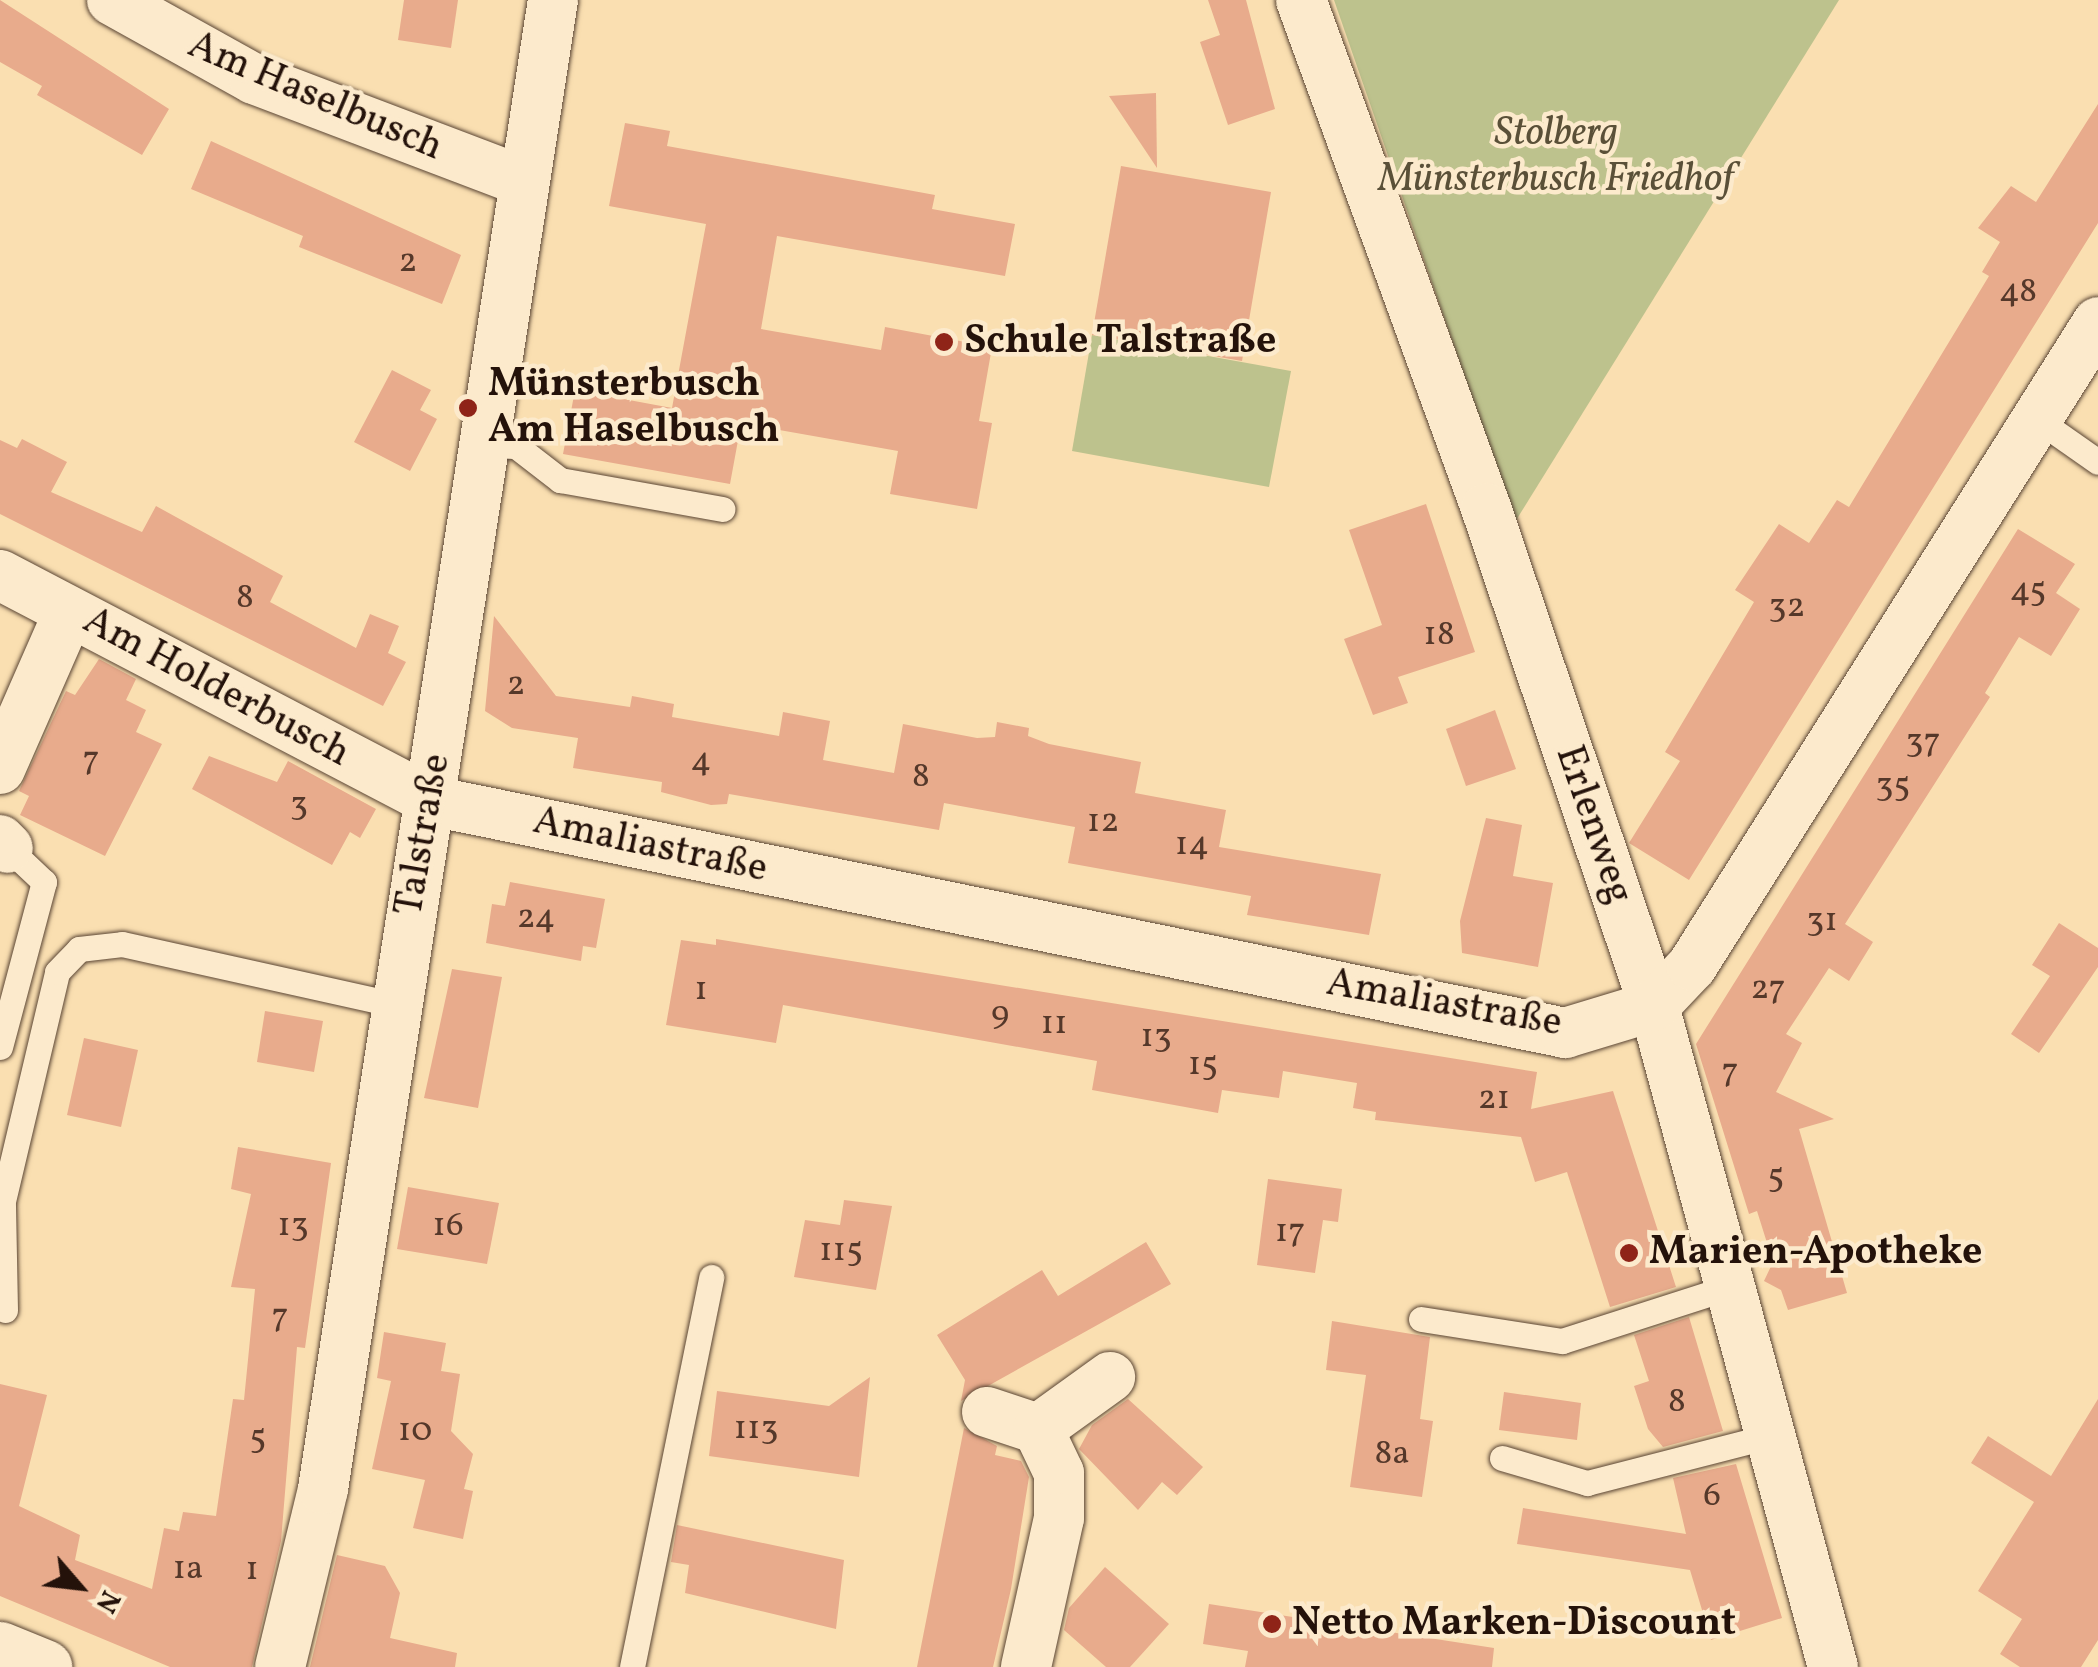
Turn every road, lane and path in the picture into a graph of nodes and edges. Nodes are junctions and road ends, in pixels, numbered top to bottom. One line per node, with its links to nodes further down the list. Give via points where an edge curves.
1 (112, 0): 4 (street, Am Haselbusch, via 254,79)
2 (553, 0): 4 (street, Talstraße)
3 (1301, 0): 16 (street, Erlenweg, via 1486,508)
4 (524, 181): 7 (street, Talstraße)
5 (2098, 322): 6 (street, Amaliastraße)
6 (2038, 420): 8 (lane); 16 (street, Amaliastraße, via 1692,966)
7 (485, 445): 9 (lane, via 516,446 560,480); 13 (street, Talstraße)
8 (2098, 462)
9 (722, 509)
10 (0, 576): 11 (street, Am Holderbusch)
11 (69, 612): 12 (street); 13 (street, Am Holderbusch)
12 (0, 768)
13 (432, 801): 15 (street, Talstraße); 16 (street, Amaliastraße, via 1565,1033)
14 (4, 844): 17 (lane, via 44,882)
15 (392, 1004): 20 (lane, via 122,944 79,949 56,972 3,1201); 29 (street, Talstraße, via 323,1489)
16 (1654, 1006): 19 (street, Erlenweg)
17 (0, 1047)
18 (712, 1278): 30 (lane)
19 (1730, 1287): 21 (lane, via 1562,1340); 25 (street, Erlenweg)
20 (5, 1310)
21 (1421, 1319)
22 (1110, 1377): 24 (street)
23 (988, 1412): 24 (street)
24 (1038, 1428): 31 (street, via 1059,1473 1060,1518)
25 (1770, 1436): 26 (lane, via 1586,1483); 32 (street, Erlenweg)
26 (1502, 1458)
27 (0, 1649): 28 (street)
28 (44, 1667)
29 (280, 1667)
30 (632, 1667)
31 (1026, 1667)
32 (1833, 1667)

